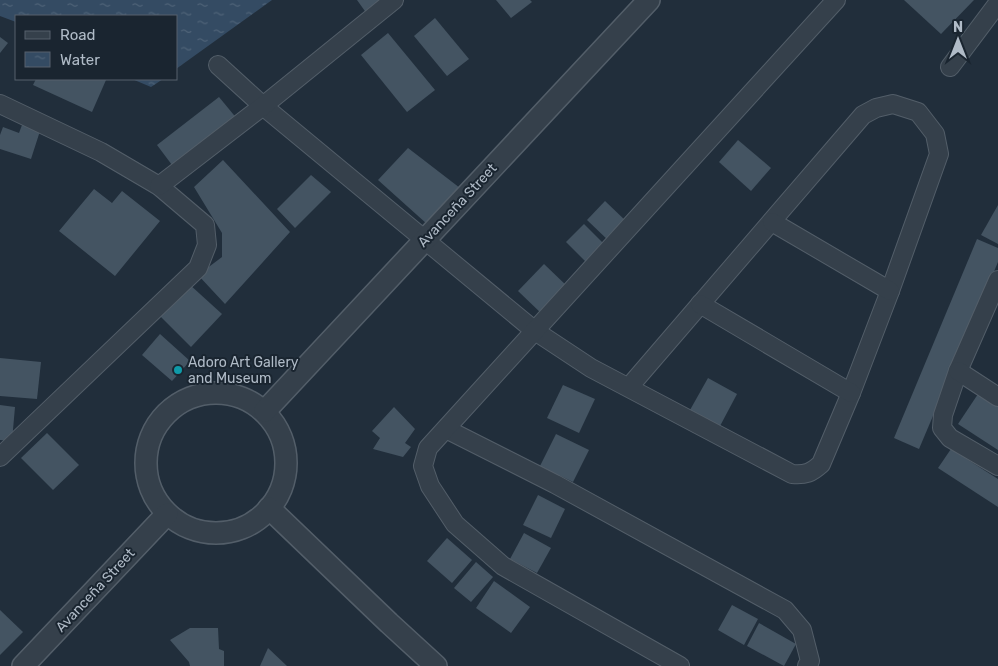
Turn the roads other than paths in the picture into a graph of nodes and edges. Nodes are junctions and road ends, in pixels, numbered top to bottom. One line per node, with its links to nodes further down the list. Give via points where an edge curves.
1 (394, 0): 8 (street)
2 (649, 0): 11 (street, Avanceña Street)
3 (836, 0): 16 (street)
4 (998, 3): 6 (street)
5 (218, 65): 8 (street)
6 (950, 67)
7 (0, 104): 9 (street, via 101,152)
8 (263, 106): 9 (street); 11 (street)
9 (159, 186): 23 (street, via 205,225 207,245 198,268)
10 (772, 222): 13 (street); 13 (street, via 863,115 893,104 918,112 935,134 939,154); 14 (street)
11 (425, 239): 16 (street); 21 (street, Avanceña Street)
12 (998, 280): 15 (street)
13 (890, 291): 19 (street)
14 (700, 304): 18 (street); 19 (street)
15 (992, 310): 17 (street)
16 (535, 331): 18 (street, via 591,368); 22 (street)
17 (958, 371): 20 (street); 24 (street, via 943,415 942,428 950,438)
18 (629, 387): 19 (street, via 792,474 802,475 813,472 822,464)
19 (851, 393)
20 (998, 396)
21 (265, 411): 25 (street, via 279,429 286,450 286,473 280,494); 26 (street, via 244,398 220,392 196,395 168,412 157,424 147,446 145,471 153,494)
22 (446, 429): 29 (street, via 428,448 423,466 430,486 455,524 503,566); 30 (street, via 556,484 785,610 802,630 810,661)
23 (0, 458)
24 (998, 466)
25 (269, 508): 26 (street, via 249,525 228,532 206,533 185,526); 28 (street)
26 (167, 514): 27 (street, Avanceña Street)
27 (23, 666)
28 (436, 666)
29 (680, 666)
30 (808, 666)

